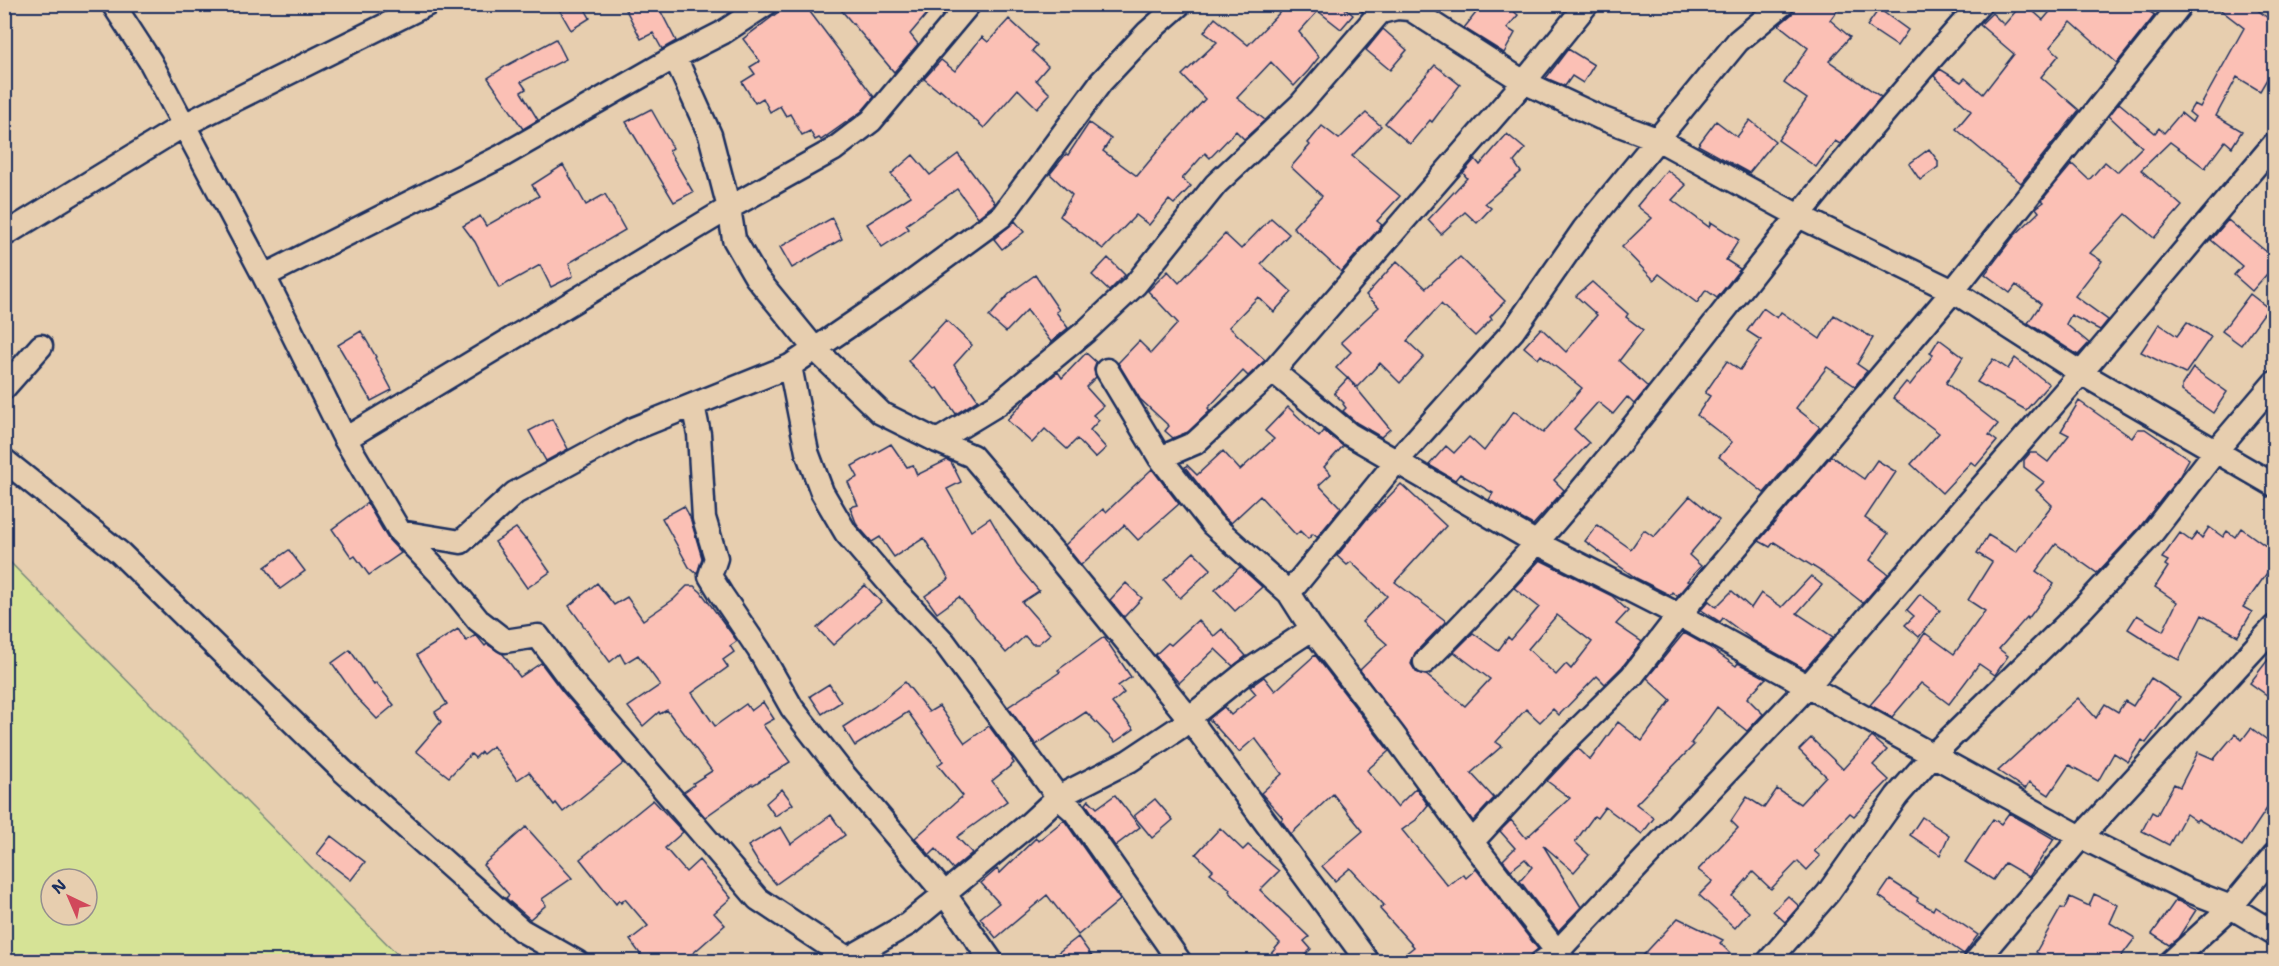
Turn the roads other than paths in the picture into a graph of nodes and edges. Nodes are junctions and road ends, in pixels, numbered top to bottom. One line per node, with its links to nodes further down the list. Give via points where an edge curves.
1 (113, 4): 13 (street, via 150,61)
2 (428, 4): 13 (street)
3 (766, 4): 11 (street, via 723,33)
4 (969, 4): 16 (street, via 871,121 833,150)
5 (1180, 4): 22 (street, via 1101,82 1002,216)
6 (1587, 4): 12 (street)
7 (1783, 4): 14 (street, via 1738,41)
8 (1980, 4): 17 (street)
9 (2181, 4): 20 (street)
10 (1380, 7): 12 (street, via 1410,9); 31 (street, via 1301,104 1216,184 1135,285 998,404)
11 (675, 57): 16 (street, via 710,135); 19 (street, via 502,156)
12 (1524, 82): 14 (street); 25 (street)
13 (184, 125): 18 (street); 19 (street)
14 (1659, 140): 17 (street); 35 (street, via 1584,229 1513,331)
15 (2274, 144): 26 (street)
16 (729, 208): 22 (street, via 734,239 756,277); 30 (street)
17 (1798, 216): 20 (street); 38 (street)
18 (4, 235)
19 (264, 276): 30 (street)
20 (1953, 291): 26 (street); 40 (street)
21 (41, 346): 28 (street)
22 (814, 348): 23 (street); 31 (street, via 881,413)
23 (790, 366): 29 (street); 47 (street, via 807,452 822,492 846,533 944,642)
24 (1107, 370): 33 (street)
25 (1273, 371): 33 (street, via 1195,443); 35 (street, via 1349,434)
26 (2081, 373): 32 (street); 44 (street)
27 (2274, 383): 32 (street)
28 (4, 388)
29 (693, 405): 37 (street, via 633,429 514,493 461,542); 51 (street, via 699,434 704,518 716,558 710,576 792,708)
30 (345, 439): 37 (street)
31 (937, 441): 45 (street, via 972,456)
32 (2215, 452): 36 (street); 46 (street, via 2142,545)
33 (1160, 458): 39 (street, via 1212,524)
34 (4, 460): 56 (street, via 120,554 343,771 521,930)
35 (1396, 462): 38 (street); 39 (street)
36 (2274, 485)
37 (400, 532): 55 (street, via 478,620 505,641 538,636 758,899)
38 (1537, 543): 40 (street); 43 (street)
39 (1289, 593): 42 (street)
40 (1679, 615): 44 (street); 49 (street, via 1632,676)
41 (2274, 627): 48 (street)
42 (1312, 629): 45 (street, via 1245,673); 49 (street)
43 (1425, 662)
44 (1808, 686): 46 (street); 54 (street)
45 (1189, 718): 47 (street, via 1129,761); 59 (street)
46 (1932, 756): 48 (street); 60 (street, via 1828,893)
47 (1058, 797): 51 (street); 58 (street, via 1075,812)
48 (2081, 837): 52 (street, via 2187,890); 61 (street)
49 (1472, 842): 54 (street)
50 (2274, 855): 52 (street)
51 (944, 893): 55 (street, via 908,924); 57 (street)
52 (2231, 907): 53 (street); 62 (street)
53 (2274, 933)
54 (1555, 958)
55 (844, 960)
56 (577, 962)
57 (992, 962)
58 (1180, 962)
59 (1368, 962)
60 (1768, 962)
61 (1975, 962)
62 (2171, 962)

